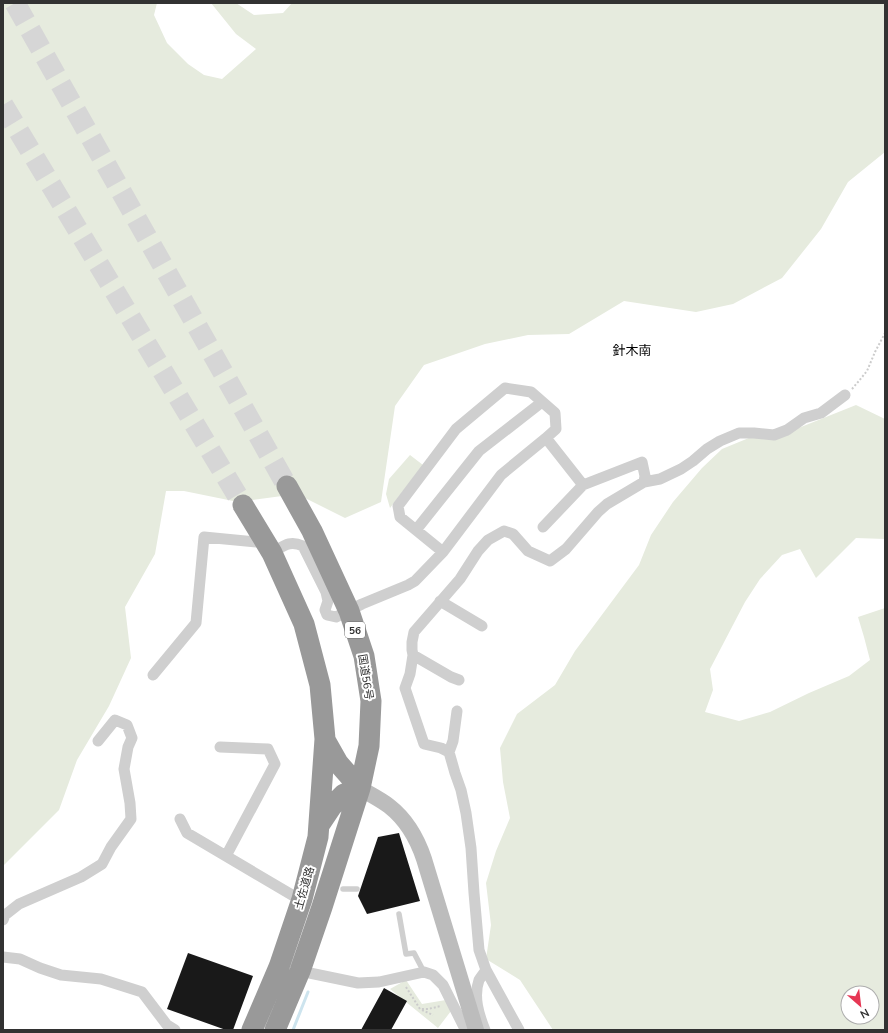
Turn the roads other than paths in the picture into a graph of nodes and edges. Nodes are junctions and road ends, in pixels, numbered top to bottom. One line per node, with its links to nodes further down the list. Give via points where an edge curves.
1 (845, 395): 4 (street, via 820,413 804,418 787,430 774,435 739,433 707,449 681,469 660,479)
2 (542, 402): 3 (street, via 555,413 556,429); 9 (street, via 479,451); 9 (street, via 531,392 505,388 456,429 398,506 400,517)
3 (546, 438): 5 (street); 11 (street, via 501,475)
4 (644, 482): 5 (street, via 642,462); 12 (street, via 598,512 566,549 550,561 528,551 513,534 504,531 488,540 460,579)
5 (583, 485): 8 (street)
6 (287, 486): 13 (highway, 国道56号 / 56, via 312,531)
7 (243, 505): 10 (highway)
8 (543, 527)
9 (416, 530): 11 (street)
10 (269, 548): 13 (street, via 295,542 303,546 326,592 327,615 336,617); 16 (street, via 204,537 196,623); 19 (highway, via 304,624 320,685)
11 (442, 552): 13 (street, via 415,581)
12 (440, 601): 14 (street); 15 (street, via 414,632)
13 (349, 611): 23 (highway, 国道56号 / 56, via 364,656 371,701 369,746)
14 (482, 626)
15 (413, 655): 17 (street); 22 (street, via 405,688 424,744)
16 (153, 675)
17 (459, 680)
18 (457, 711): 22 (street)
19 (325, 739): 23 (highway, via 338,763); 25 (highway, 土佐道路)
20 (98, 740): 31 (street, via 115,720 127,725 132,738 124,769 131,819 102,864 81,878 20,904 5,915)
21 (220, 747): 26 (street, via 268,749 275,764)
22 (449, 752): 33 (street, via 466,812 472,848 479,950)
23 (360, 788): 25 (highway, via 344,794); 34 (highway, 土佐道路 / 56); 40 (street, via 397,813 408,824 418,842)
24 (180, 819): 26 (street, via 187,833)
25 (320, 824): 29 (highway, 土佐道路)
26 (226, 856): 29 (street)
27 (343, 889): 28 (lane)
28 (357, 889)
29 (302, 899): 37 (highway, 土佐道路, via 279,967)
30 (399, 914): 35 (lane, via 406,954 414,953)
31 (3, 920)
32 (3, 957): 36 (street, via 20,959 61,975 101,979 142,992 167,1025)
33 (486, 970): 41 (street, via 479,981 476,996 478,1013); 42 (street)
34 (300, 971): 35 (street, via 358,983 379,982); 38 (highway, 土佐道路 / 56)
35 (424, 972): 39 (street, via 433,975 443,985)
36 (175, 1030)
37 (252, 1030)
38 (276, 1030)
39 (468, 1030)
40 (476, 1030)
41 (485, 1030)
42 (519, 1030)

